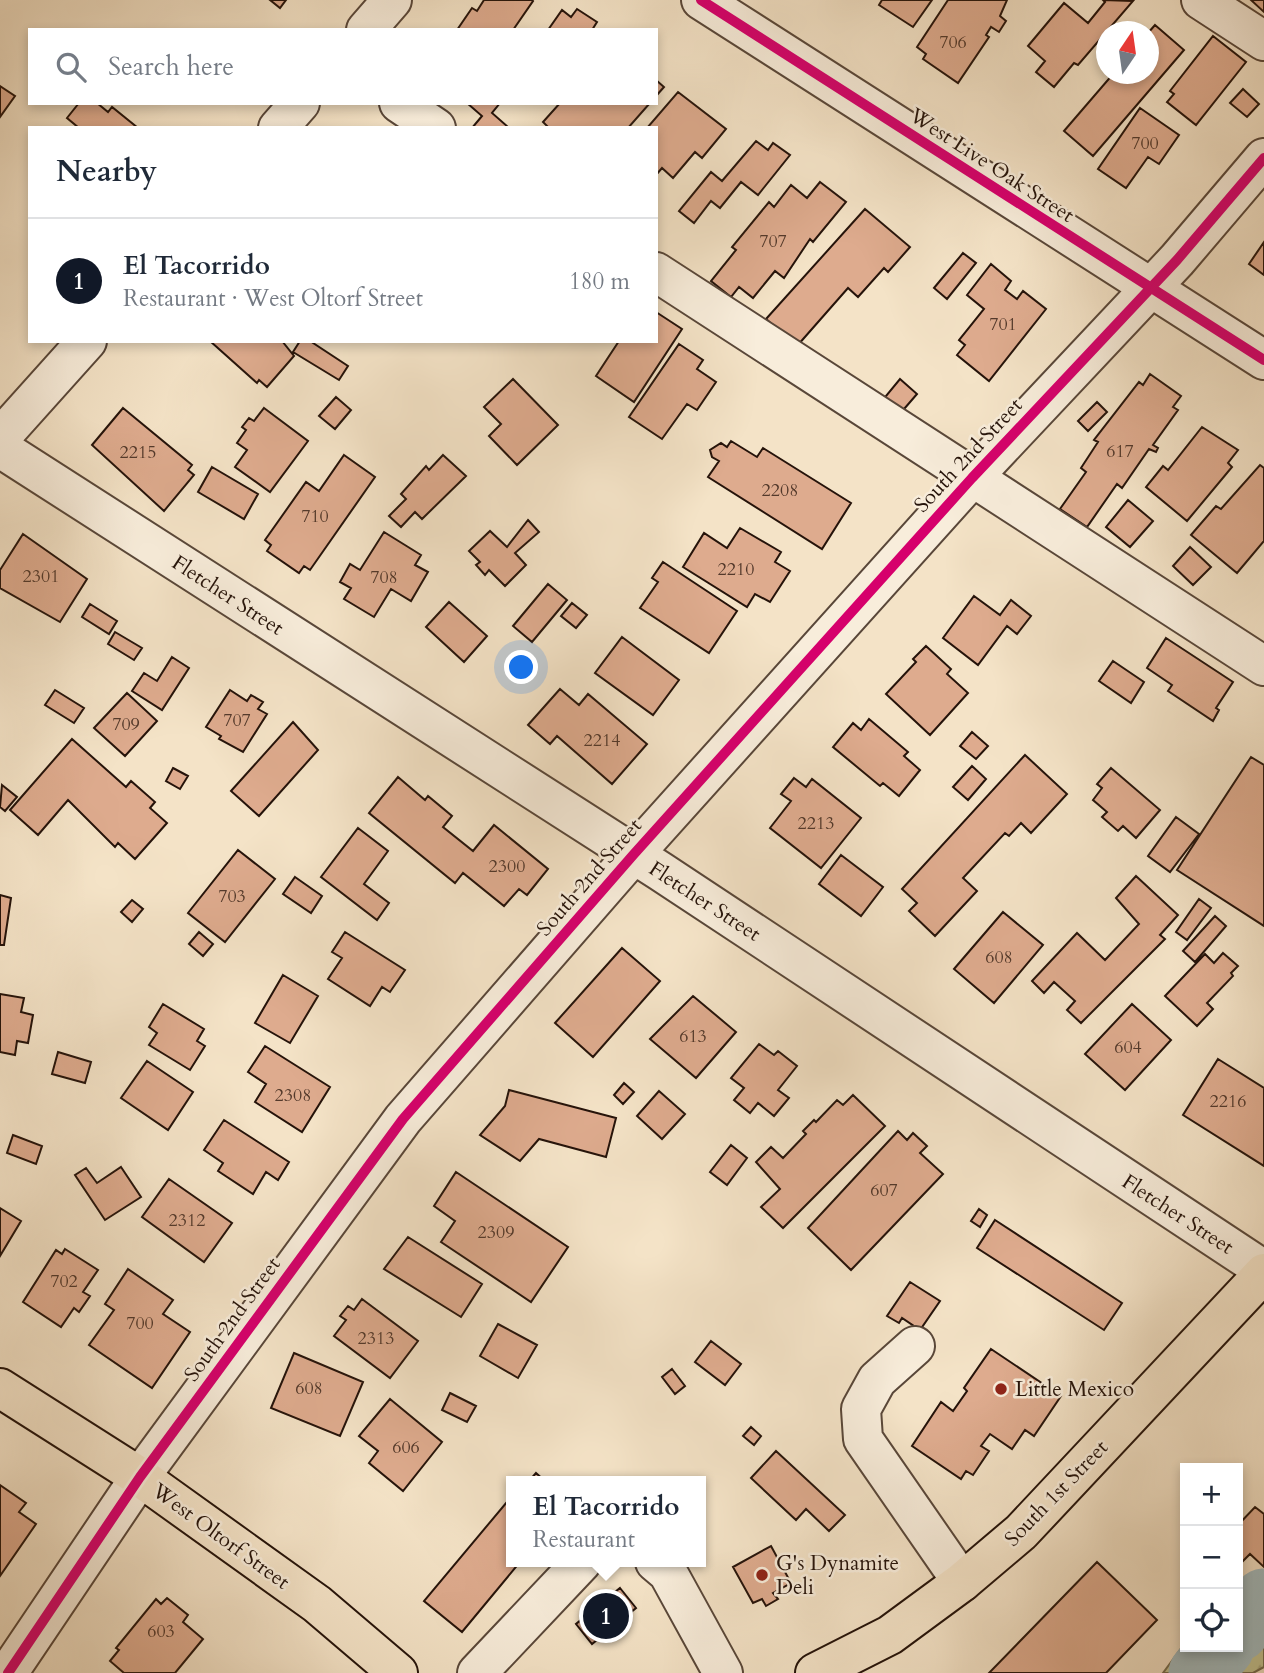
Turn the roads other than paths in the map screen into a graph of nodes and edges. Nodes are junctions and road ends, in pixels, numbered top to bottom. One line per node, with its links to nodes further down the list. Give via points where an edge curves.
1 (392, 0): 4 (street)
2 (701, 0): 12 (street, West Live Oak Street)
3 (1201, 0): 5 (street)
4 (368, 28)
5 (1264, 41)
6 (298, 105): 8 (street)
7 (401, 105): 9 (street)
8 (280, 126)
9 (433, 126)
10 (1264, 158): 12 (street, South 2nd Street)
11 (658, 273): 17 (street)
12 (1150, 288): 14 (street, West Live Oak Street); 17 (street, South 2nd Street)
13 (85, 343): 15 (street)
14 (1264, 360)
15 (0, 438)
16 (0, 448): 19 (street, Fletcher Street)
17 (972, 478): 18 (street); 19 (street, South 2nd Street)
18 (1264, 666)
19 (634, 855): 20 (street, Fletcher Street); 23 (street, South 2nd Street, via 403,1119)
20 (1264, 1272): 26 (main road, South 1st Street, via 1021,1532)
21 (915, 1346): 26 (street, via 877,1381 861,1409 863,1439)
22 (0, 1388): 23 (main road, West Oltorf Street)
23 (140, 1477): 27 (street, South 2nd Street); 28 (main road, West Oltorf Street, via 317,1604)
24 (577, 1567): 29 (street)
25 (661, 1567): 30 (street)
26 (962, 1582): 31 (main road, South 1st Street, via 890,1636)
27 (8, 1673)
28 (398, 1673)
29 (477, 1673)
30 (723, 1673)
31 (815, 1673)

